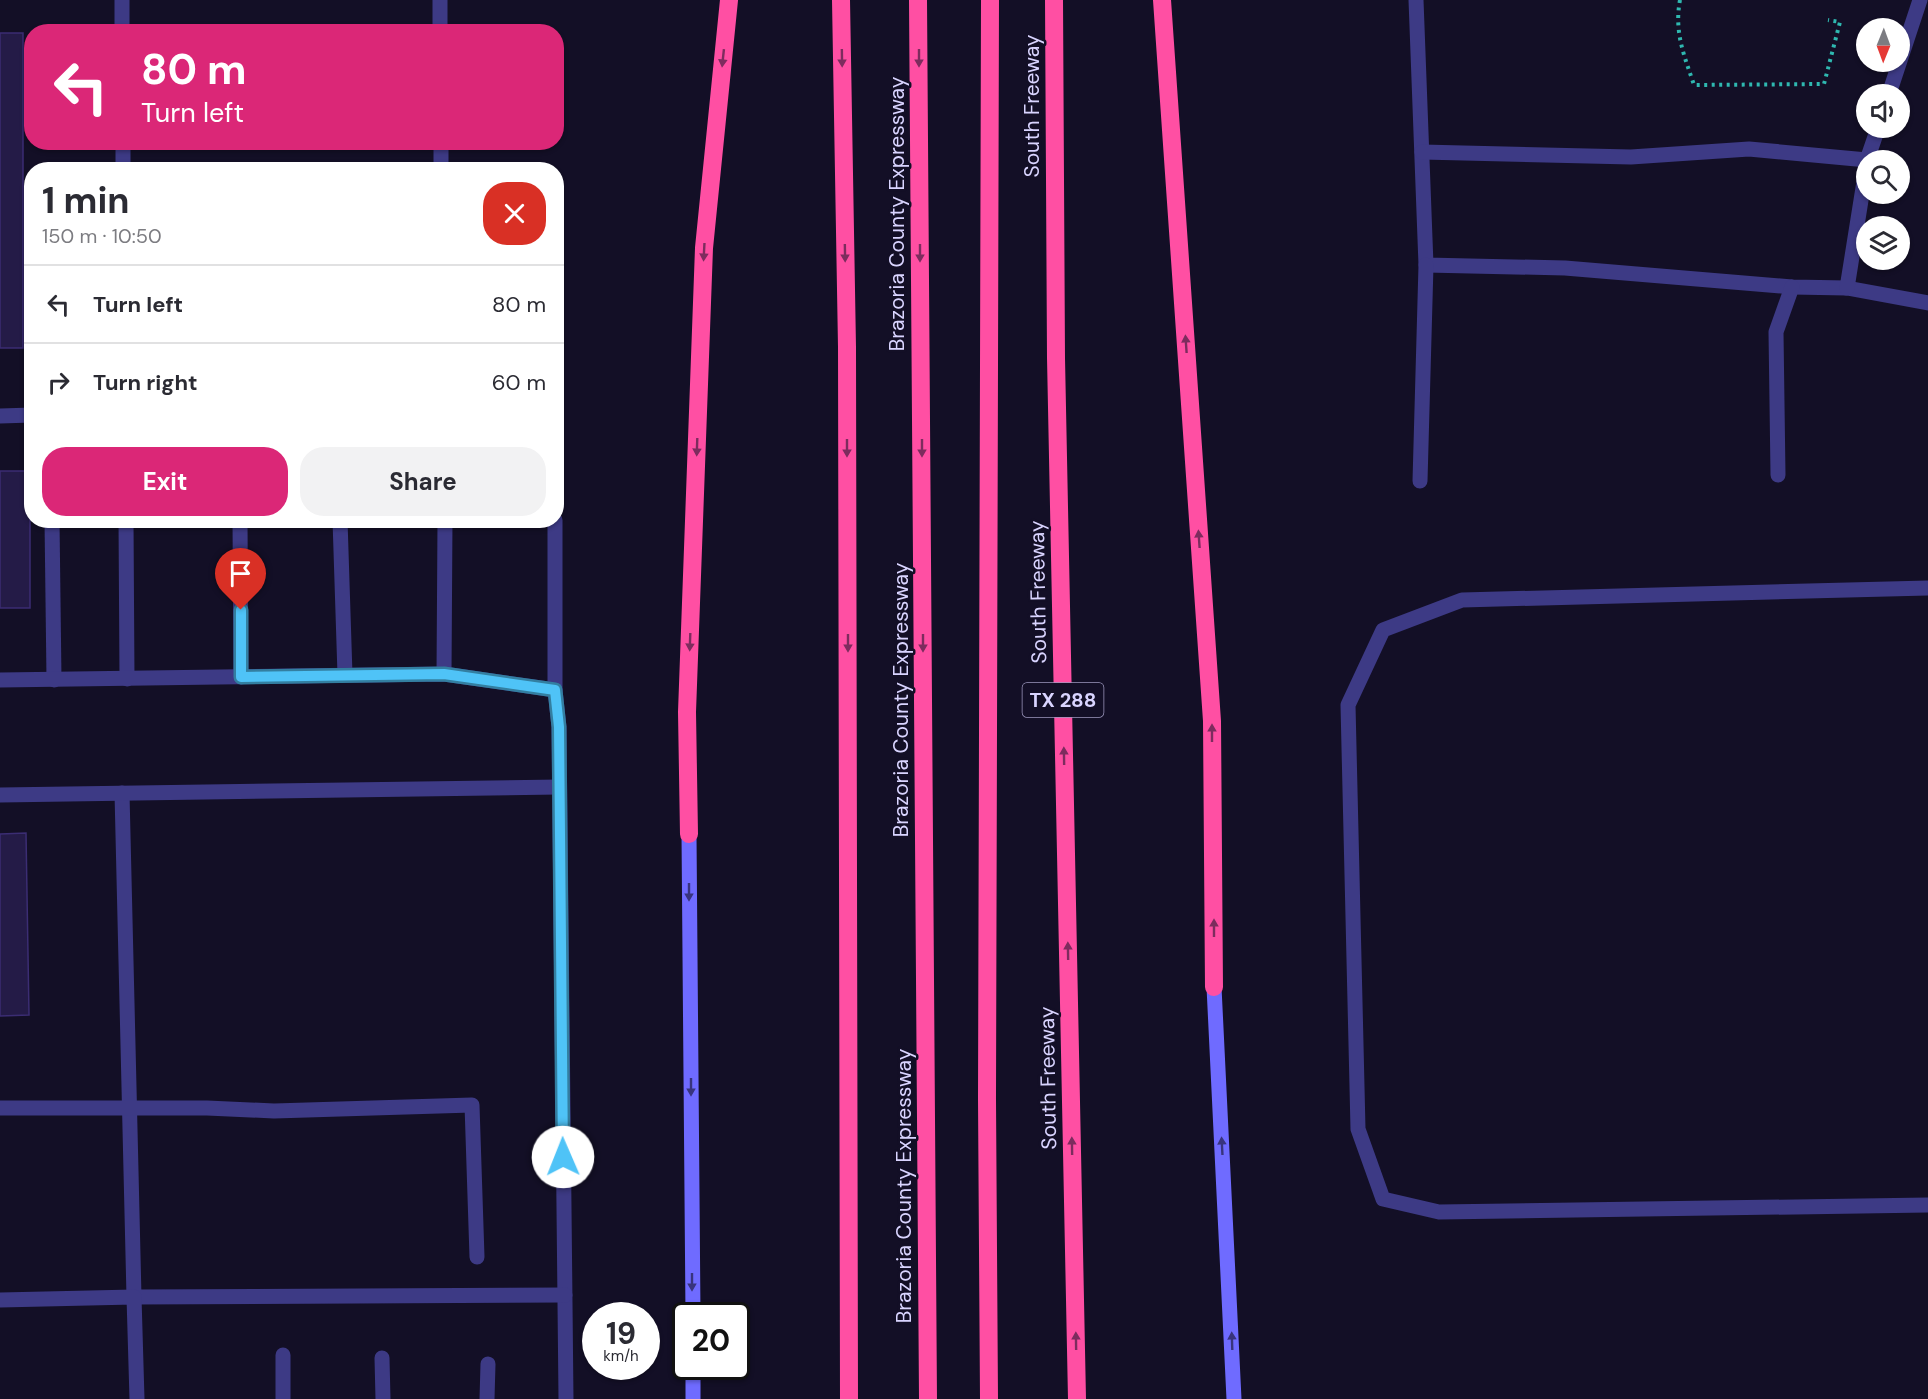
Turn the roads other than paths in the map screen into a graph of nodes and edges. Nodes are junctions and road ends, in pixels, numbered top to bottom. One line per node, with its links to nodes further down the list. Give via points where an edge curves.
1 (122, 0): 11 (lane)
2 (440, 0): 12 (lane)
3 (729, 0): 42 (highway, one-way to 42, via 704,248 687,712)
4 (841, 0): 62 (highway, one-way to 62, via 847,371)
5 (918, 0): 63 (highway, Brazoria County Expressway, one-way to 63)
6 (990, 0): 64 (highway)
7 (1054, 0): 65 (highway, South Freeway / TX 288, one-way to 7, via 1056,358)
8 (1162, 0): 43 (highway, one-way to 8, via 1212,722)
9 (1416, 0): 14 (lane)
10 (1920, 0): 13 (lane)
11 (122, 24)
12 (440, 24)
13 (1892, 84)
14 (1422, 152): 15 (lane, via 1631,157 1749,149); 17 (lane)
15 (1856, 159)
16 (1860, 204): 19 (lane)
17 (1426, 265): 18 (lane, via 1565,268); 24 (lane)
18 (1792, 287): 19 (lane); 23 (lane, via 1776,332)
19 (1847, 288): 20 (lane)
20 (1928, 303)
21 (24, 415): 22 (lane)
22 (0, 416)
23 (1778, 475)
24 (1420, 481)
25 (52, 528): 37 (lane)
26 (126, 528): 35 (lane)
27 (240, 528): 34 (lane)
28 (340, 528): 33 (lane)
29 (446, 528): 32 (lane)
30 (555, 528): 38 (lane)
31 (1928, 588): 46 (lane, via 1462,600 1383,630 1348,705 1358,1129 1383,1199 1439,1212)
32 (444, 674): 33 (lane); 38 (lane)
33 (345, 675): 34 (lane)
34 (241, 677): 35 (lane)
35 (127, 679): 37 (lane)
36 (0, 680): 37 (lane)
37 (54, 680)
38 (555, 690): 39 (lane)
39 (560, 787): 40 (lane); 48 (lane)
40 (122, 793): 41 (lane); 45 (lane)
41 (0, 795)
42 (689, 834): 51 (main road, one-way to 51)
43 (1214, 987): 66 (main road, one-way to 43)
44 (0, 1108): 45 (lane)
45 (128, 1108): 47 (lane, via 274,1111 472,1105); 49 (lane)
46 (1928, 1205)
47 (477, 1257)
48 (565, 1295): 49 (lane); 60 (lane)
49 (134, 1297): 50 (lane); 56 (lane)
50 (0, 1300)
51 (693, 1302)
52 (283, 1355): 57 (lane)
53 (382, 1358): 58 (lane)
54 (488, 1365): 59 (lane)
55 (693, 1380): 61 (main road)
56 (137, 1399)
57 (283, 1399)
58 (383, 1399)
59 (487, 1399)
60 (566, 1399)
61 (693, 1399)
62 (849, 1399)
63 (928, 1399)
64 (989, 1399)
65 (1077, 1399)
66 (1234, 1399)

